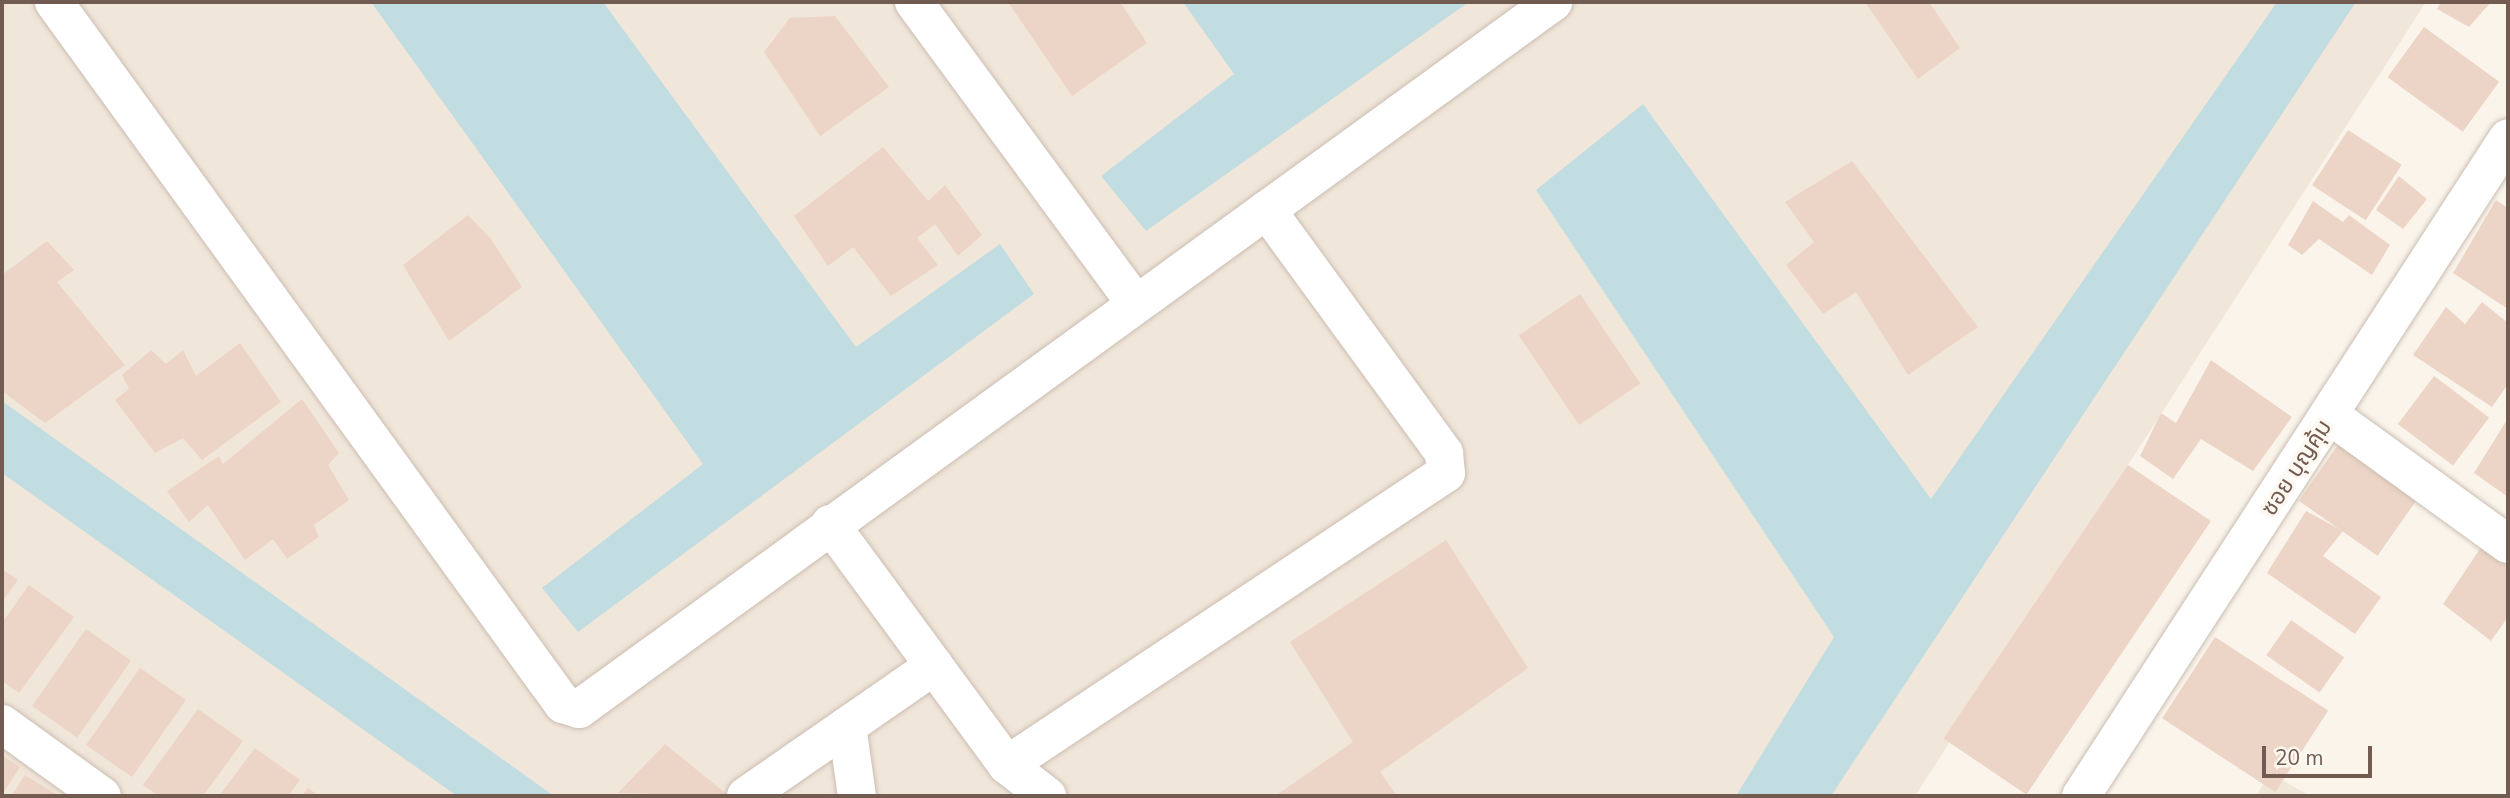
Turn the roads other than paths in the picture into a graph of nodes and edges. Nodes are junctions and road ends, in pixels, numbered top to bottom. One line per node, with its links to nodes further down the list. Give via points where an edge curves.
1 (54, 2): 8 (street, via 569,708 586,706)
2 (914, 2): 6 (street)
3 (1553, 2): 5 (street)
4 (2508, 138): 7 (street, ซอย บุญคุ้ม)
5 (1267, 210): 6 (street); 13 (street, via 1444,453 1446,473)
6 (1135, 303): 8 (street)
7 (2331, 416): 9 (street); 18 (street, ซอย บุญคุ้ม)
8 (830, 524): 10 (street)
9 (2508, 544)
10 (934, 666): 12 (street); 13 (street)
11 (2, 723): 14 (street)
12 (846, 726): 15 (street); 16 (street)
13 (1007, 765): 17 (street)
14 (102, 796)
15 (746, 796)
16 (858, 796)
17 (1047, 796)
18 (2081, 796)

